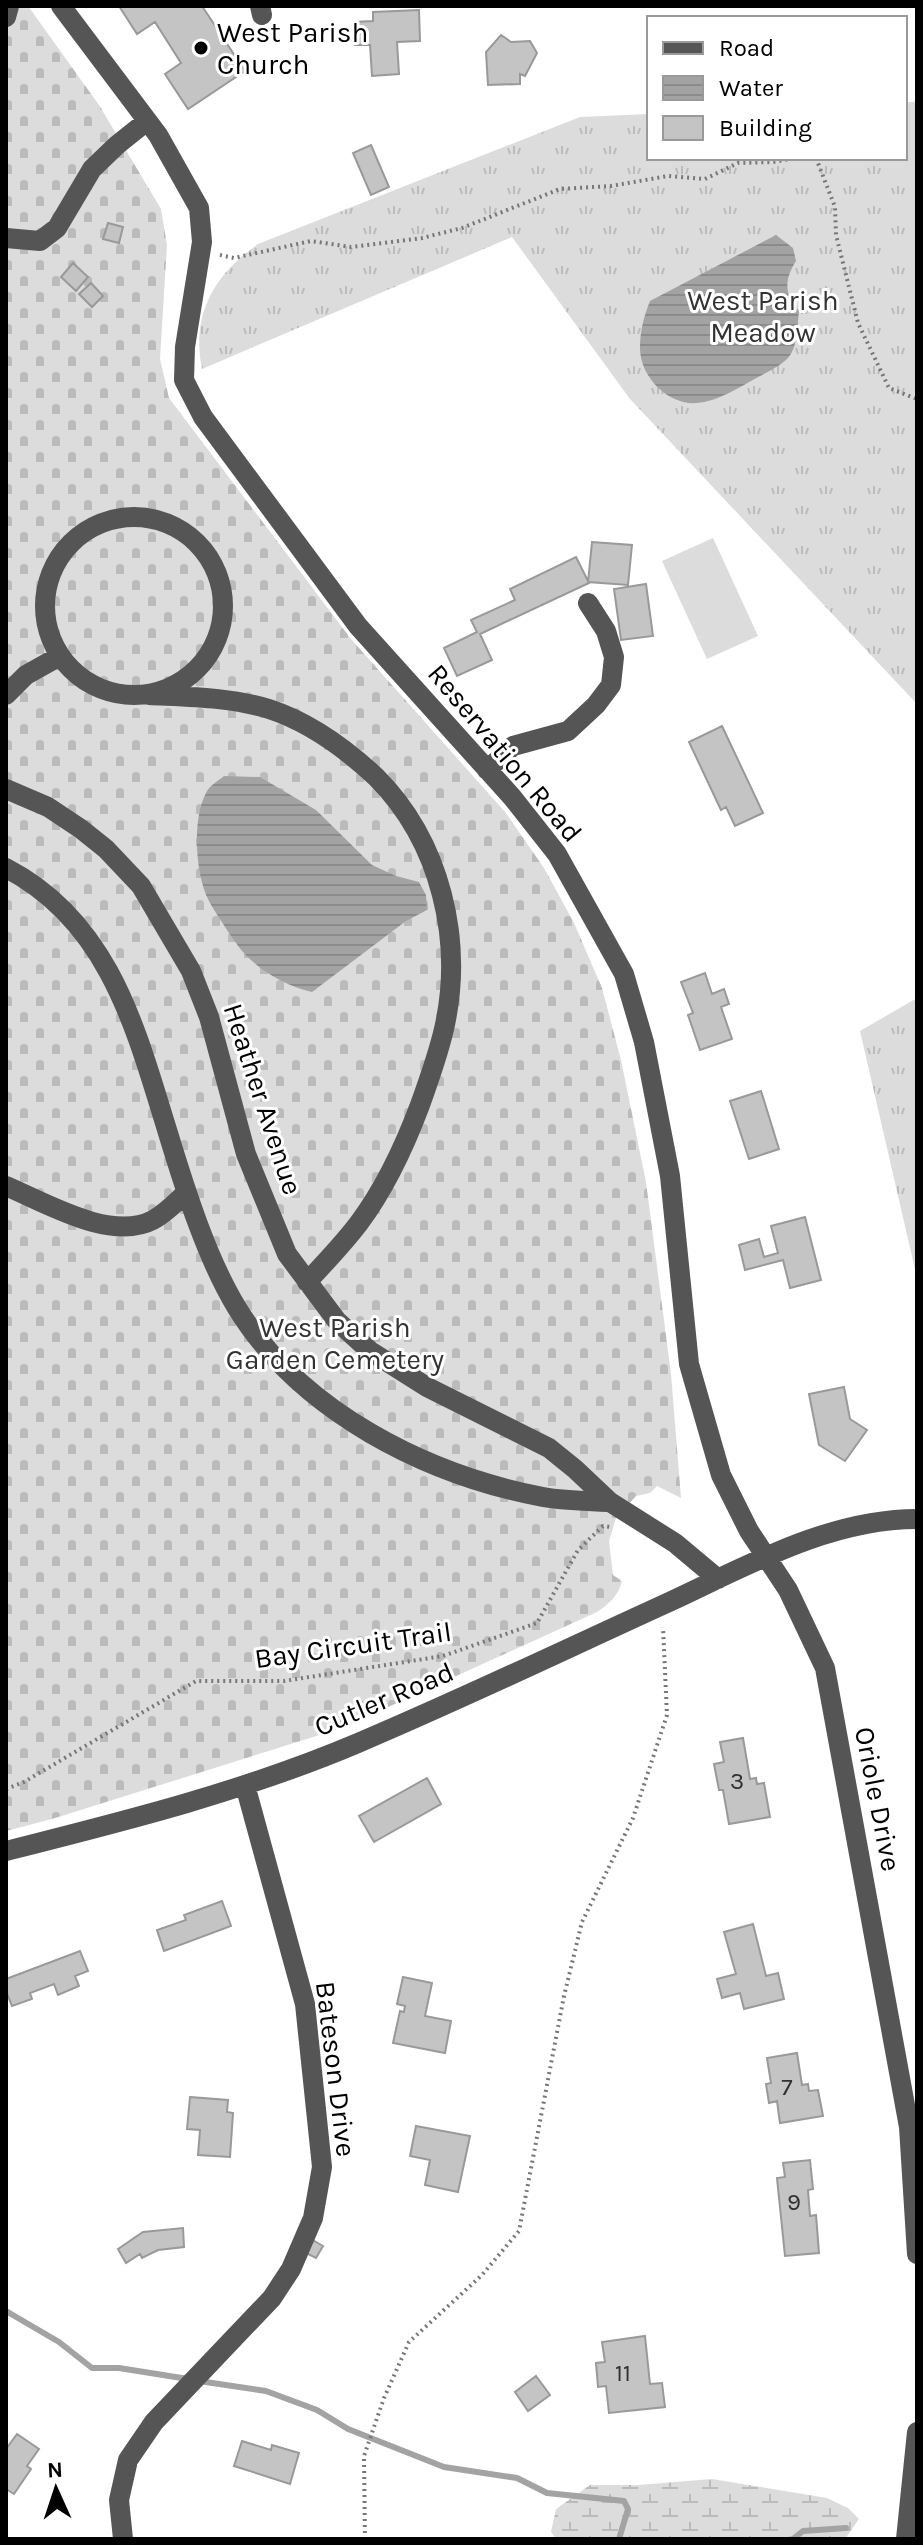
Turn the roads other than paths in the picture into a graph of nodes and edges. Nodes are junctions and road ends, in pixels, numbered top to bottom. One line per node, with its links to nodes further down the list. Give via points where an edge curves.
1 (9, 6): 3 (street)
2 (61, 6): 4 (street, Reservation Road)
3 (6, 17)
4 (147, 121): 5 (street, via 92,169 57,228 40,241); 10 (street, Reservation Road, via 199,208 201,251 184,380 203,417 358,626)
5 (6, 238)
6 (588, 603): 10 (street, via 606,631 614,657 611,685 568,731 513,746)
7 (60, 656): 8 (street, via 26,675); 9 (street, via 94,686 115,694); 9 (street, via 48,630 44,602 50,573 65,549 87,530 113,519 142,517 170,523 194,539 212,561 223,588 224,617 216,644 200,668 177,685)
8 (6, 695)
9 (149, 695): 15 (street, via 221,699 270,710 354,756 393,795 422,840 442,888 450,978 444,1028 428,1082 410,1132 360,1222)
10 (487, 770): 18 (street, Reservation Road, via 557,854 624,974 644,1042 670,1176 689,1364 721,1475)
11 (6, 789): 15 (street, Heather Avenue, via 81,829 141,886 191,971 246,1154 287,1254)
12 (6, 868): 14 (street, via 59,904 114,978 137,1033)
13 (6, 1186): 14 (street, via 103,1226 151,1222)
14 (187, 1192): 16 (street, via 237,1308 306,1387 339,1413 396,1449 447,1470 545,1498)
15 (307, 1282): 16 (street, Heather Avenue, via 337,1321 370,1351 427,1387 549,1448)
16 (610, 1502): 19 (street, Heather Avenue, via 675,1543)
17 (917, 1519): 18 (street, via 842,1529)
18 (767, 1556): 19 (street, Cutler Road); 22 (street, Oriole Drive, via 825,1668 909,2127)
19 (718, 1579): 20 (street, Cutler Road, via 356,1744)
20 (245, 1785): 21 (street, Cutler Road, via 166,1811); 24 (street, Bateson Drive, via 305,2004 322,2167 313,2218 291,2269 154,2422 128,2460 119,2500)
21 (6, 1851)
22 (917, 2254)
23 (917, 2432): 25 (street)
24 (123, 2539)
25 (906, 2539)

